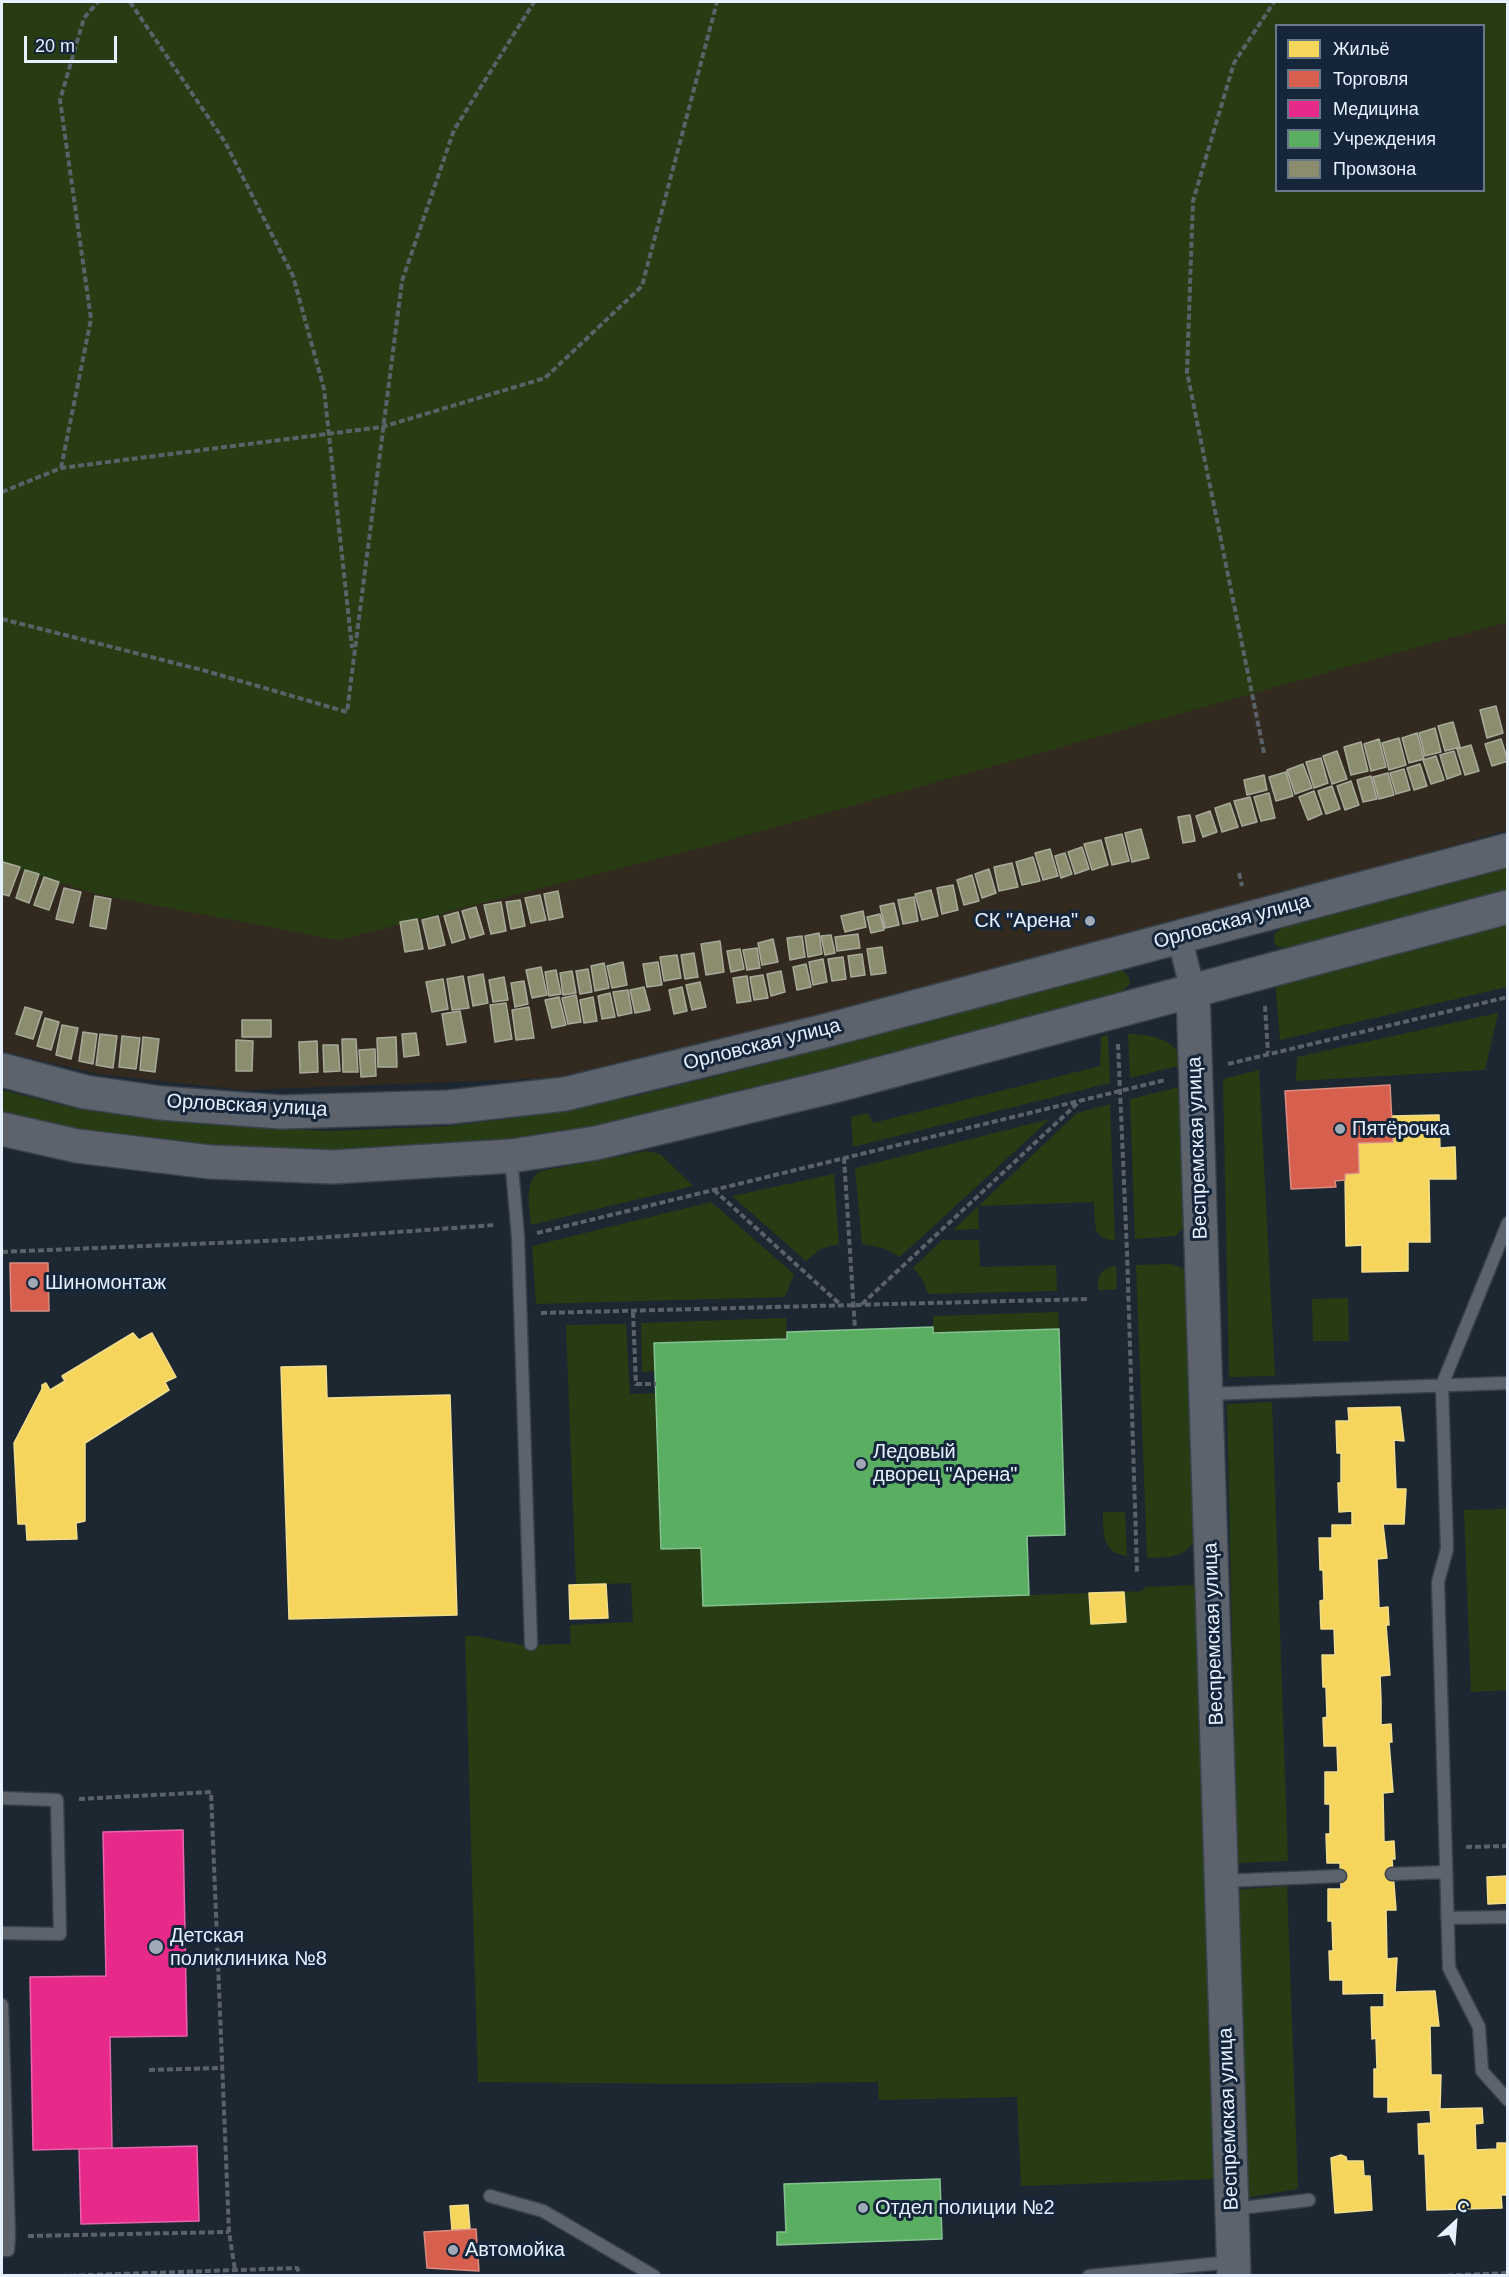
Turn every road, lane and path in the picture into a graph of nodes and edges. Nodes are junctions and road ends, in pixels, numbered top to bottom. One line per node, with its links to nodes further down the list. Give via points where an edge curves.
1 (98, 2): 8 (path, via 84,18 60,100 91,319)
2 (130, 2): 7 (path, via 225,142 293,276 324,389)
3 (534, 2): 6 (path, via 454,130 402,281)
4 (717, 2): 6 (path, via 642,286 545,378)
5 (1274, 2): 12 (path, via 1234,63 1193,201 1187,372)
6 (382, 427): 7 (path); 11 (path)
7 (330, 434): 8 (path); 11 (path)
8 (61, 468): 9 (path)
9 (2, 492)
10 (2, 619): 11 (path, via 347,712)
11 (352, 655)
12 (1264, 753)
13 (1508, 850): 15 (street, Орловская улица)
14 (1508, 907): 16 (street)
15 (1179, 935): 16 (street); 19 (street, Орловская улица, via 812,1033 542,1097 450,1107 281,1112 161,1103 85,1092)
16 (1193, 992): 20 (street, Веспремская улица); 24 (street, via 815,1091 596,1143)
17 (1508, 997): 20 (path)
18 (1118, 1035): 21 (path)
19 (2, 1070)
20 (1196, 1072): 21 (path); 40 (street, Веспремская улица)
21 (1120, 1090): 22 (path); 41 (path)
22 (1080, 1100): 25 (path); 32 (path)
23 (2, 1129): 24 (street, via 77,1146 210,1162 333,1167)
24 (511, 1156): 28 (lane)
25 (844, 1158): 26 (path); 31 (path)
26 (713, 1189): 28 (path); 33 (path)
27 (1508, 1223): 39 (lane)
28 (518, 1237): 29 (path, via 498,1225 287,1240); 35 (lane)
29 (2, 1252)
30 (1088, 1299): 32 (path)
31 (855, 1305): 32 (path); 33 (path); 36 (path)
32 (861, 1305)
33 (842, 1306): 34 (path)
34 (633, 1312): 35 (path); 38 (path, via 636,1384)
35 (519, 1313): 42 (lane)
36 (855, 1329)
37 (1508, 1383): 39 (lane)
38 (656, 1384)
39 (1442, 1385): 40 (lane); 46 (lane, via 1446,1549 1438,1582)
40 (1206, 1394): 50 (street, Веспремская улица)
41 (1137, 1572)
42 (531, 1644)
43 (2, 1798): 44 (lane)
44 (57, 1800): 53 (lane, via 60,1934); 55 (path, via 211,1792)
45 (1508, 1846): 46 (path)
46 (1445, 1848): 47 (lane)
47 (1446, 1872): 48 (lane); 52 (lane)
48 (1392, 1874)
49 (1340, 1876): 50 (lane)
50 (1222, 1881): 60 (street, Веспремская улица)
51 (1508, 1917): 52 (lane)
52 (1447, 1918): 57 (lane, via 1449,1968 1479,2027 1482,2071)
53 (2, 1933)
54 (2, 2005): 62 (lane)
55 (222, 2068): 56 (path); 61 (path)
56 (149, 2070)
57 (1508, 2100)
58 (490, 2196): 69 (lane, via 543,2211)
59 (1309, 2200): 60 (lane)
60 (1232, 2209): 64 (street, Веспремская улица)
61 (229, 2232): 62 (path); 65 (path)
62 (9, 2236): 63 (lane, via 8,2250)
63 (2, 2250)
64 (1234, 2269): 70 (lane)
65 (235, 2270): 67 (path); 68 (path, via 297,2268)
66 (1508, 2273): 71 (path)
67 (61, 2276)
68 (301, 2276)
69 (654, 2276)
70 (1089, 2276)
71 (1438, 2276)

